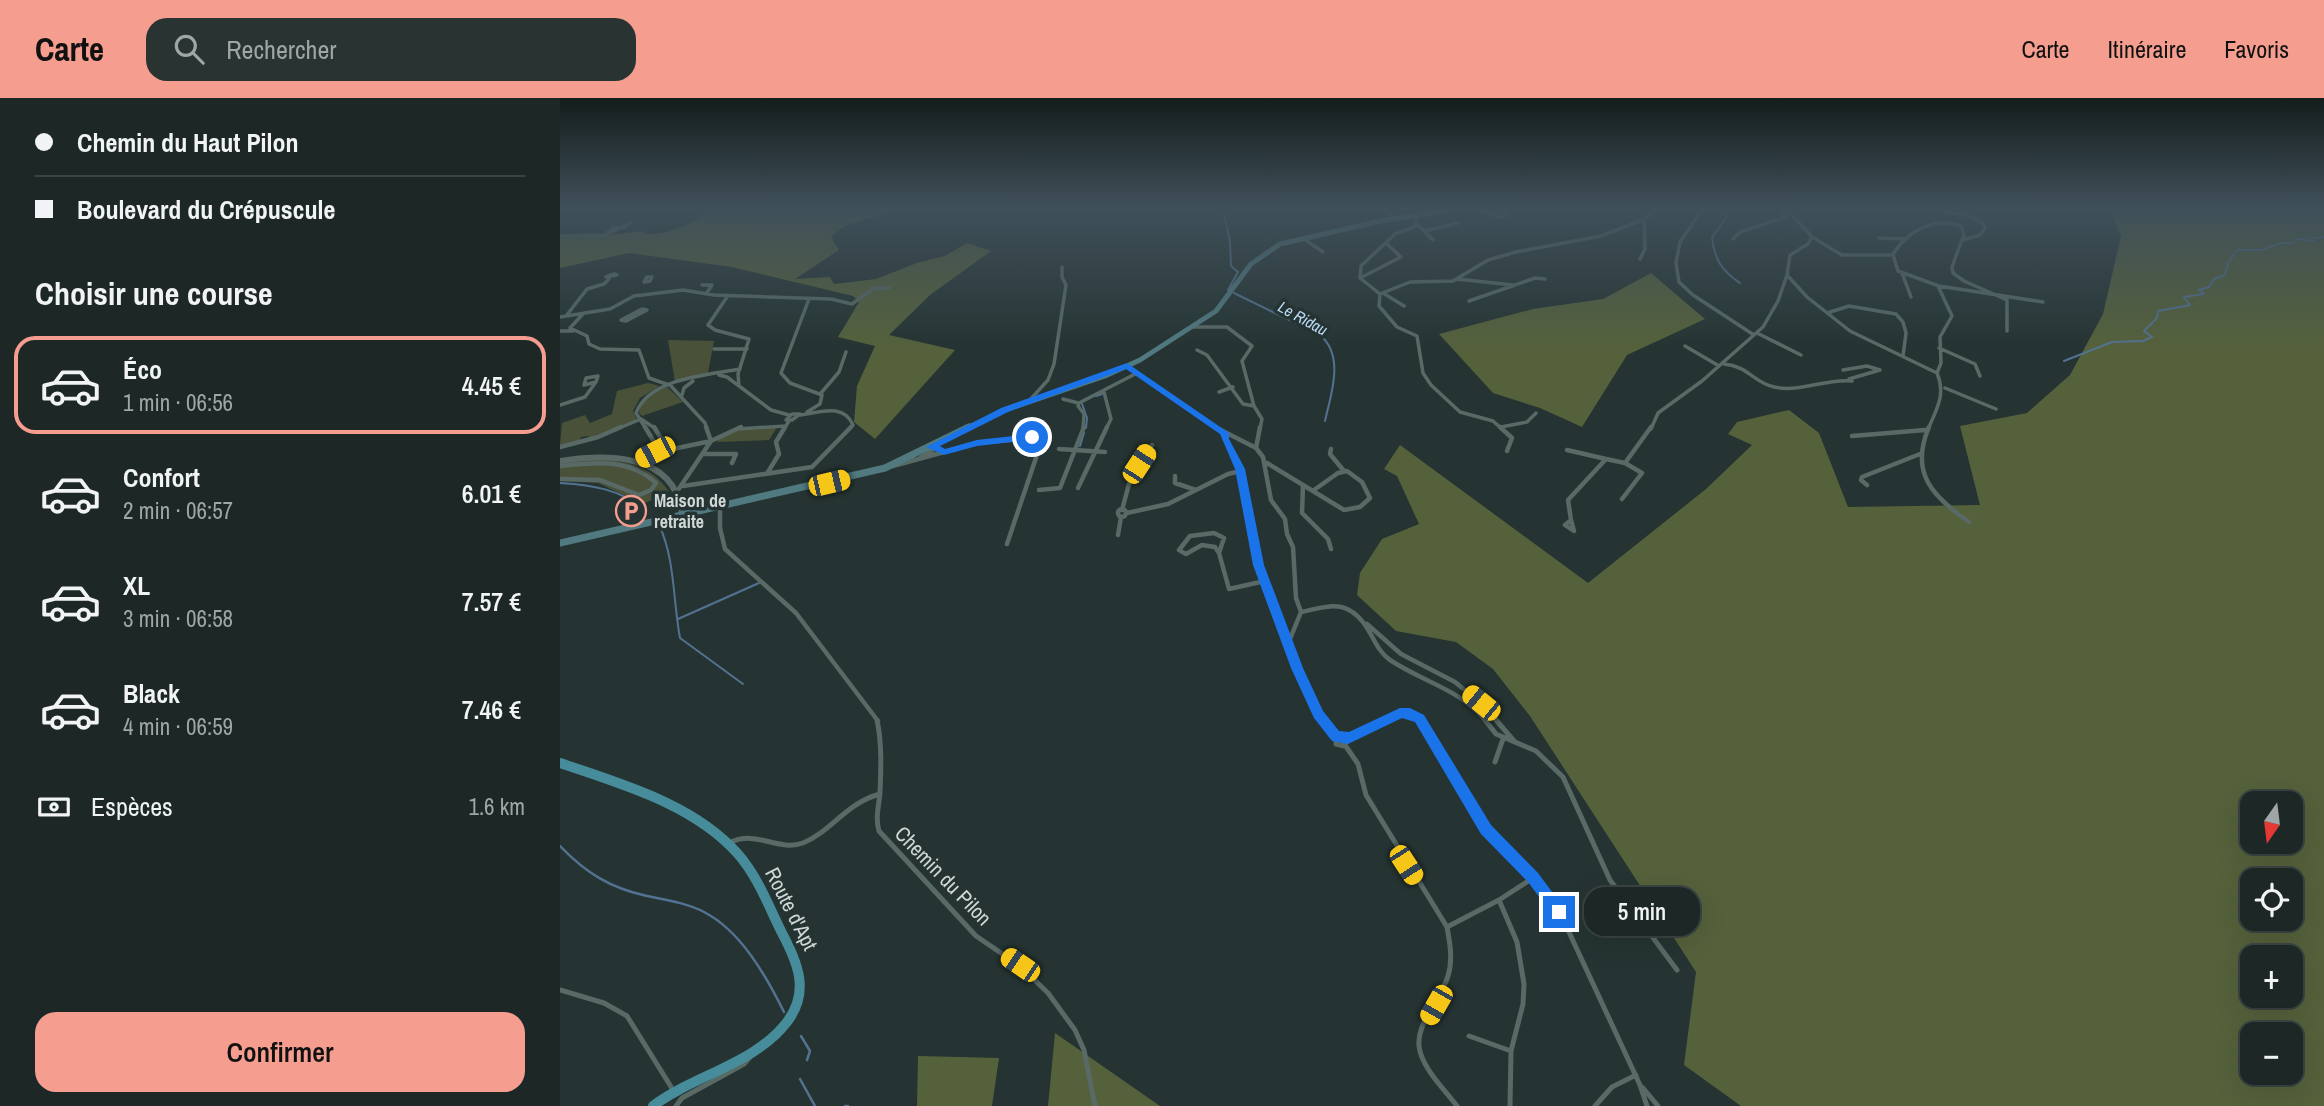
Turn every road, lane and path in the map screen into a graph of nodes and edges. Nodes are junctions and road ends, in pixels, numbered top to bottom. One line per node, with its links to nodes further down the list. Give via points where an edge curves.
1 (1265, 254): 41 (main road, via 1220,307)
2 (1374, 254): 15 (street, via 1363,263)
3 (1398, 254): 15 (street, via 1401,257)
4 (1513, 254): 17 (street, via 1480,263)
5 (1642, 254): 11 (street)
6 (1677, 254): 46 (street, via 1679,282)
7 (1791, 254): 14 (street)
8 (1840, 254): 10 (street)
9 (1957, 254): 26 (street, via 1953,273)
10 (1892, 255): 13 (street)
11 (1640, 259)
12 (1062, 267): 78 (street, via 1066,285 1059,305 1061,332 1053,367 1046,384)
13 (1902, 273): 22 (street); 29 (street)
14 (1787, 275): 35 (street); 46 (street, via 1769,320)
15 (1360, 278): 24 (street)
16 (609, 279): 39 (street, via 586,289)
17 (1457, 279): 21 (street); 24 (street, via 1410,282)
18 (1545, 279): 21 (street)
19 (648, 282): 27 (street)
20 (702, 285): 25 (street, via 712,285)
21 (1514, 285): 31 (street)
22 (1937, 285): 26 (street); 48 (street, via 1952,316 1941,333)
23 (889, 288): 30 (street, via 874,288 852,304)
24 (1381, 293): 33 (street); 88 (street, via 1379,306 1395,326 1417,336 1423,373 1431,385 1460,412 1484,417)
25 (705, 294): 27 (street, via 684,290); 28 (street)
26 (1998, 294): 32 (street); 44 (street, via 2009,303)
27 (642, 295): 34 (street)
28 (727, 296): 30 (street); 50 (street, via 708,325 748,338)
29 (1910, 297)
30 (809, 299): 75 (street, via 781,373 796,386)
31 (1469, 301)
32 (2043, 302)
33 (1404, 306)
34 (615, 307): 36 (street); 37 (street)
35 (1827, 313): 54 (street, via 1857,336); 54 (street, via 1850,306 1896,314 1905,329)
36 (582, 314): 39 (street); 40 (street)
37 (631, 314): 37 (street, via 621,320 647,310 643,308)
38 (560, 317): 39 (street)
39 (566, 317)
40 (571, 324): 42 (street); 43 (street)
41 (1192, 327): 45 (main road); 81 (street, via 1227,327 1250,343 1242,364)
42 (560, 331): 43 (street)
43 (573, 331): 69 (street, via 585,335 595,348 638,349 649,378)
44 (2007, 331)
45 (1180, 334): 56 (main road); 56 (main road)
46 (1756, 334): 53 (street); 55 (street)
47 (1685, 346): 55 (street)
48 (1939, 347): 60 (street); 62 (street, via 1975,365)
49 (714, 349): 50 (street)
50 (747, 349): 57 (street)
51 (1197, 350): 71 (street, via 1205,353)
52 (846, 352): 75 (street, via 838,372)
53 (1801, 355)
54 (1903, 356): 60 (street)
55 (1720, 365): 65 (street, via 1740,365 1776,387); 114 (street, via 1658,413 1648,435)
56 (1123, 366): 59 (street); 78 (main road)
57 (740, 369): 61 (street); 64 (street)
58 (1843, 370): 65 (street, via 1867,366 1880,370)
59 (1138, 373): 73 (street); 90 (street)
60 (1937, 373): 72 (street)
61 (715, 374): 63 (street); 67 (street)
62 (1980, 376)
63 (698, 379): 69 (street); 76 (street, via 683,389)
64 (739, 379): 67 (street); 70 (street)
65 (1845, 379): 66 (street)
66 (1852, 381)
67 (733, 382): 70 (street)
68 (596, 383): 80 (street, via 581,400)
69 (670, 385): 76 (street); 86 (street, via 640,401 636,411)
70 (739, 386): 85 (street)
71 (1233, 387): 74 (street); 81 (street, via 1244,404)
72 (1945, 388): 82 (street); 89 (street)
73 (1104, 392): 79 (street); 105 (street, via 1111,419)
74 (1219, 392)
75 (821, 393): 84 (street, via 819,405)
76 (682, 396): 92 (street, via 708,427)
77 (1063, 399): 79 (street)
78 (1029, 401): 95 (main road)
79 (1079, 402): 100 (street, via 1085,422)
80 (560, 405)
81 (1254, 406): 96 (street, via 1262,421)
82 (1996, 409)
83 (1536, 413): 88 (street, via 1527,422)
84 (799, 414): 85 (street); 119 (street, via 841,411 853,425 813,467)
85 (789, 418): 87 (street)
86 (641, 419): 94 (street, via 598,438); 97 (street, via 648,421); 102 (street)
87 (786, 426): 92 (street, via 742,427); 119 (street, via 776,442 778,456)
88 (1501, 427): 103 (street, via 1512,438)
89 (1926, 430): 91 (street); 108 (street)
90 (1224, 433): 96 (street); 117 (street)
91 (1852, 436)
92 (711, 441): 97 (street); 107 (street)
93 (1152, 445): 133 (street, via 1129,484)
94 (560, 447)
95 (933, 448): 104 (street); 110 (street); 116 (main road)
96 (1256, 448): 113 (street)
97 (670, 449): 102 (street)
98 (1059, 449): 100 (street)
99 (1331, 449): 118 (street, via 1331,456)
100 (1075, 450): 105 (street); 126 (street, via 1060,488)
101 (1567, 450): 109 (street)
102 (661, 451): 111 (street)
103 (1507, 451)
104 (944, 452): 110 (street); 138 (street, via 1043,437)
105 (1094, 452): 106 (street); 125 (street)
106 (1105, 452)
107 (704, 454): 112 (street, via 736,454); 124 (street)
108 (1920, 454): 123 (street, via 1862,477); 135 (street, via 1928,484)
109 (1606, 459): 114 (street); 134 (street, via 1568,500)
110 (915, 461): 116 (street)
111 (640, 462): 115 (street, via 608,456); 129 (street, via 662,476)
112 (732, 463)
113 (1266, 463): 122 (street); 142 (street, via 1271,500 1286,519 1293,547)
114 (1625, 463): 130 (street, via 1642,474)
115 (561, 465): 121 (street, via 618,464 656,483 651,490 635,495 603,481)
116 (885, 468): 131 (main road)
117 (1241, 471): 127 (street); 141 (street)
118 (1345, 471): 128 (street); 128 (street, via 1358,477 1369,493 1363,505 1344,510)
119 (764, 474): 124 (street)
120 (1175, 476): 127 (street, via 1175,483)
121 (560, 479)
122 (1303, 485): 128 (street); 139 (street, via 1302,513 1328,539)
123 (1867, 485)
124 (683, 486): 129 (street)
125 (1078, 488)
126 (1039, 490)
127 (1196, 490): 133 (street, via 1161,507)
128 (1314, 490)
129 (676, 493): 132 (street)
130 (1622, 499)
131 (720, 507): 132 (main road); 151 (street, Chemin du Pilon, via 725,549 796,613 877,718)
132 (685, 512): 137 (main road)
133 (1124, 512): 136 (street)
134 (1571, 520)
135 (1969, 522)
136 (1118, 535)
137 (560, 543)
138 (1007, 544)
139 (1331, 549)
140 (1219, 553): 140 (street, via 1224,538 1214,533 1190,536 1179,550 1188,554 1206,545); 141 (street, via 1227,588)
141 (1265, 582): 144 (street)
142 (1301, 614): 143 (street, via 1342,607); 144 (street)
143 (1366, 624): 146 (street, via 1387,659 1453,691); 148 (street, via 1401,654 1455,682 1481,703)
144 (1288, 644): 145 (street, via 1314,708)
145 (1336, 737): 147 (street, via 1344,736); 147 (street, via 1336,744)
146 (1503, 739): 148 (street); 149 (street)
147 (1346, 742): 153 (street, via 1400,713 1419,718 1486,829); 155 (street, via 1366,795)
148 (1514, 742): 156 (street, via 1536,751 1560,772 1610,880)
149 (1495, 762)
150 (560, 763): 152 (main road, Route d'Apt, via 649,797)
151 (880, 794): 152 (street, via 860,799 802,843 783,844 743,835); 166 (street, Chemin du Pilon, via 876,822 880,833 976,936 1031,975 1069,1021 1084,1049)
152 (728, 843): 159 (main road, Route d'Apt, via 747,866 802,977 801,999 787,1023)
153 (1533, 878): 154 (street); 161 (street, via 1566,924)
154 (1499, 900): 155 (street); 160 (street, via 1517,942 1524,984)
155 (1447, 927): 167 (street, via 1451,951 1448,976 1423,1026 1419,1046 1423,1060)
156 (1677, 970)
157 (560, 990): 163 (street, via 621,1011)
158 (1469, 1036): 160 (street)
159 (755, 1050): 163 (main road, Route d'Apt); 165 (street, via 744,1064 682,1098)
160 (1511, 1051): 168 (street)
161 (1636, 1075): 162 (street); 169 (street, via 1612,1087)
162 (1640, 1085): 170 (street); 171 (street)
163 (673, 1090): 164 (main road, Route d'Apt)
164 (653, 1106)
165 (676, 1106)
166 (1096, 1106)
167 (1457, 1106)
168 (1510, 1106)
169 (1595, 1106)
170 (1647, 1106)
171 (1658, 1106)

